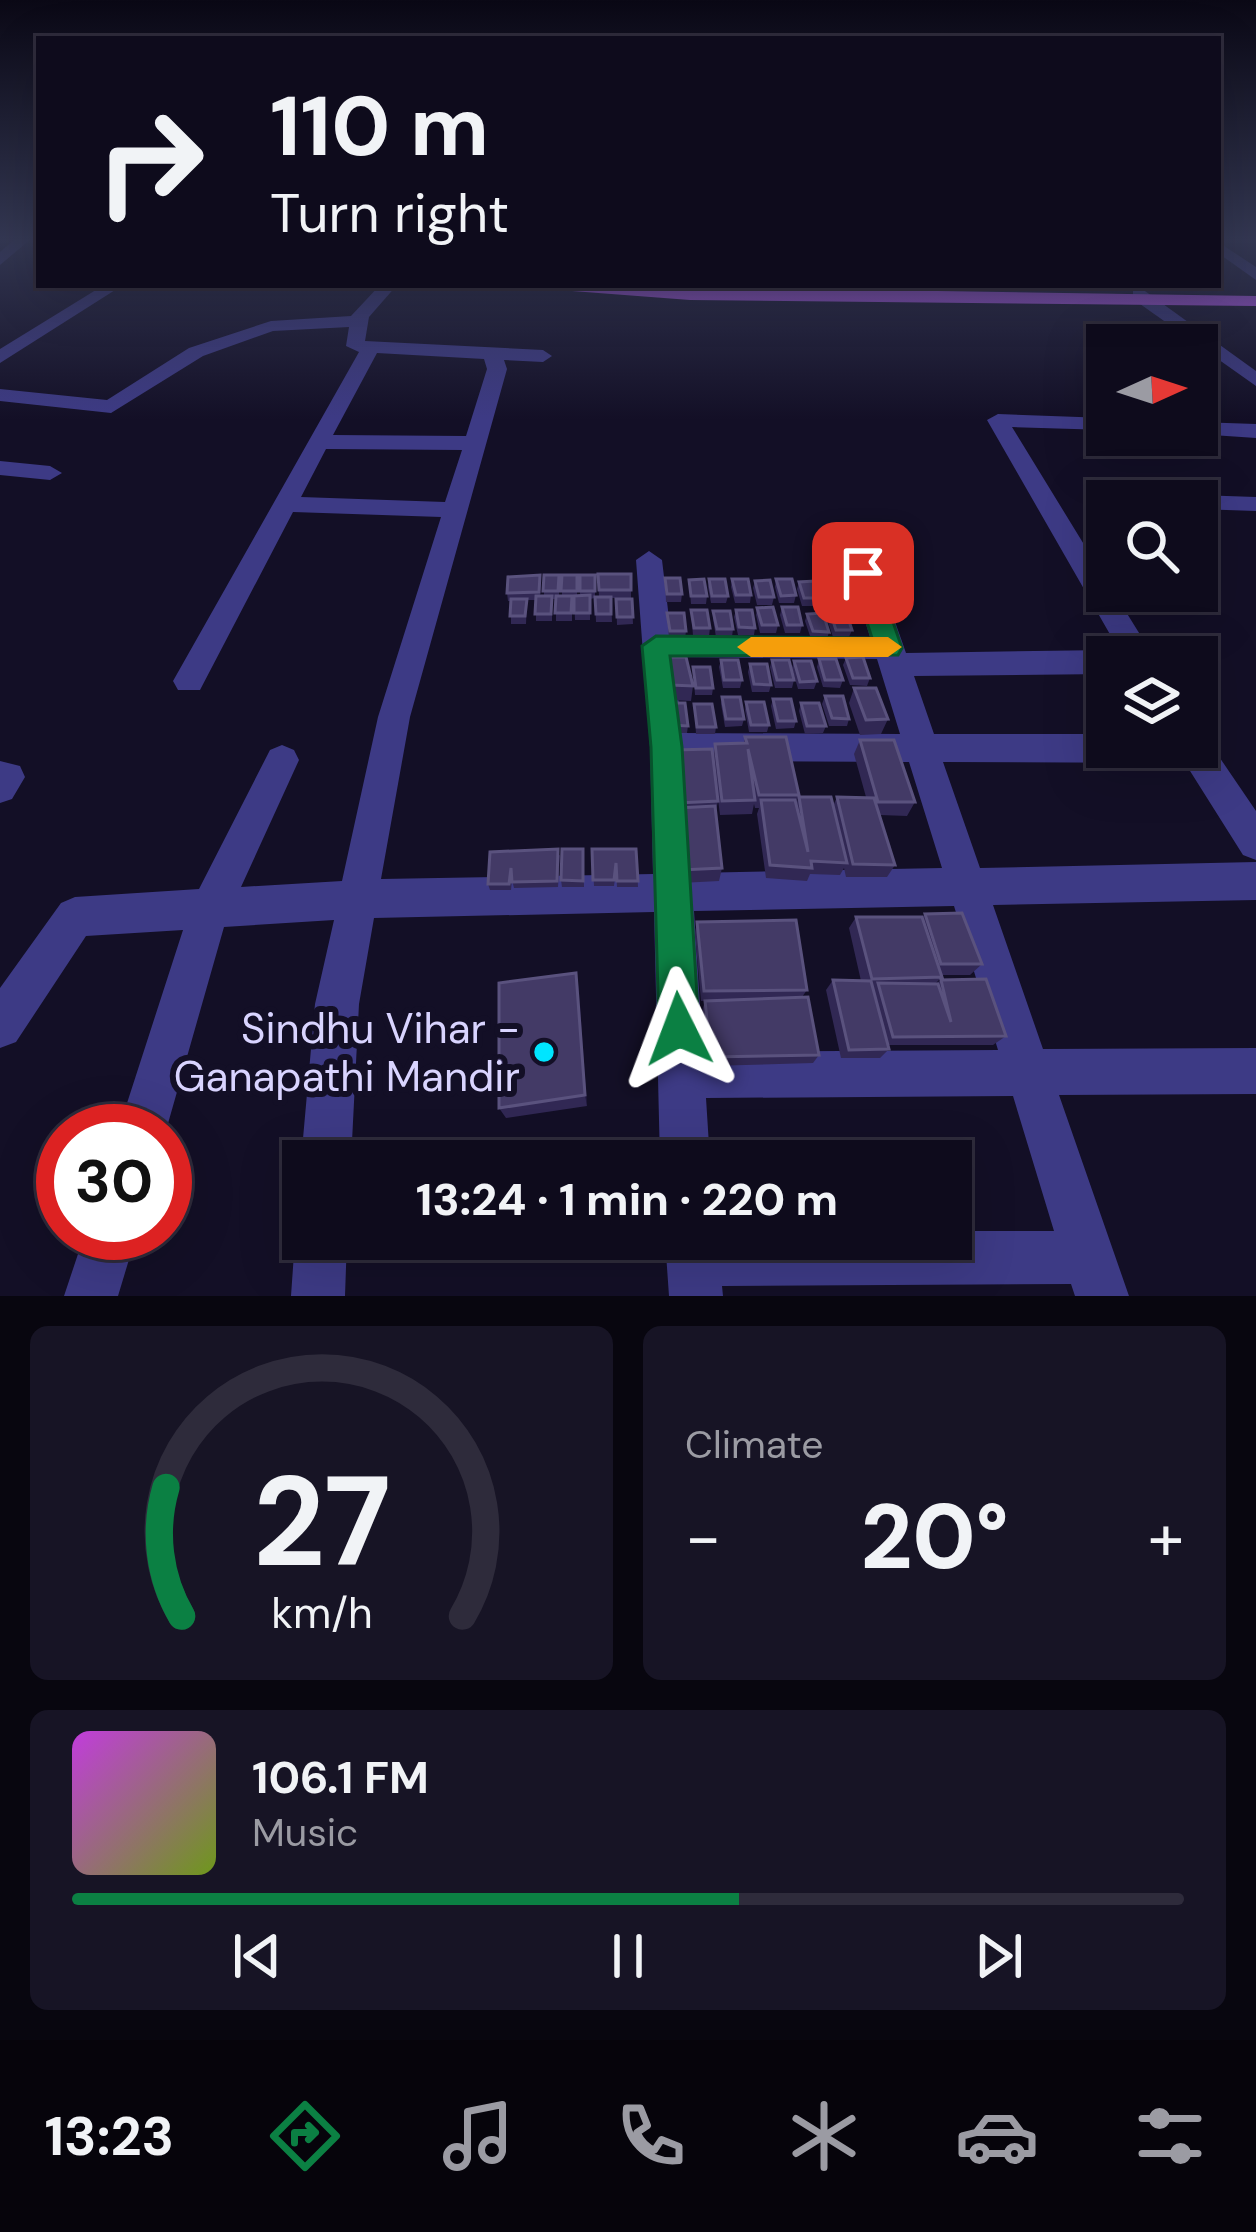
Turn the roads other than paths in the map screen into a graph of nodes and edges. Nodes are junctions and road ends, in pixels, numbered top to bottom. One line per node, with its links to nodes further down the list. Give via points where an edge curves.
1 (94, 298): 8 (street)
2 (378, 298): 4 (street)
3 (1138, 298): 10 (street)
4 (359, 321): 5 (street, via 355,346); 12 (street, via 271,326 196,352 110,406)
5 (371, 346): 6 (street); 16 (street)
6 (492, 353): 7 (street); 17 (street, via 497,369)
7 (543, 356)
8 (0, 357)
9 (132, 370): 12 (street)
10 (1256, 380)
11 (0, 395): 12 (street)
12 (81, 404)
13 (1086, 423): 26 (street, via 998,420)
14 (1218, 429): 15 (street)
15 (1256, 430)
16 (320, 442): 17 (street); 21 (street)
17 (475, 443): 23 (street)
18 (3, 472): 19 (street)
19 (50, 473)
20 (1218, 503): 22 (street)
21 (286, 504): 23 (street); 30 (street)
22 (1256, 504)
23 (456, 510): 42 (street, via 394,716)
24 (649, 560): 27 (street)
25 (863, 573): 28 (street)
26 (1125, 636)
27 (656, 646): 28 (street); 31 (street)
28 (892, 657): 29 (street); 33 (street)
29 (1086, 662)
30 (189, 681)
31 (667, 747): 33 (street); 41 (street)
32 (1086, 750): 33 (street)
33 (924, 752): 40 (street)
34 (282, 760): 43 (street)
35 (1207, 768): 38 (street)
36 (0, 776): 37 (street, via 8,777)
37 (0, 788)
38 (1256, 843)
39 (1256, 881): 40 (street)
40 (968, 886): 41 (street); 46 (street)
41 (673, 891): 42 (street); 47 (street)
42 (357, 899): 43 (street); 49 (street, via 337,1004)
43 (209, 911): 44 (street, via 75,917); 48 (street)
44 (0, 1027)
45 (1256, 1071): 46 (street)
46 (1029, 1075): 47 (street); 54 (street)
47 (681, 1076): 50 (street)
48 (150, 1104)
49 (327, 1140)
50 (684, 1140)
51 (102, 1260): 55 (street)
52 (320, 1260): 56 (street)
53 (693, 1265): 54 (street)
54 (1096, 1276)
55 (91, 1296)
56 (318, 1296)

